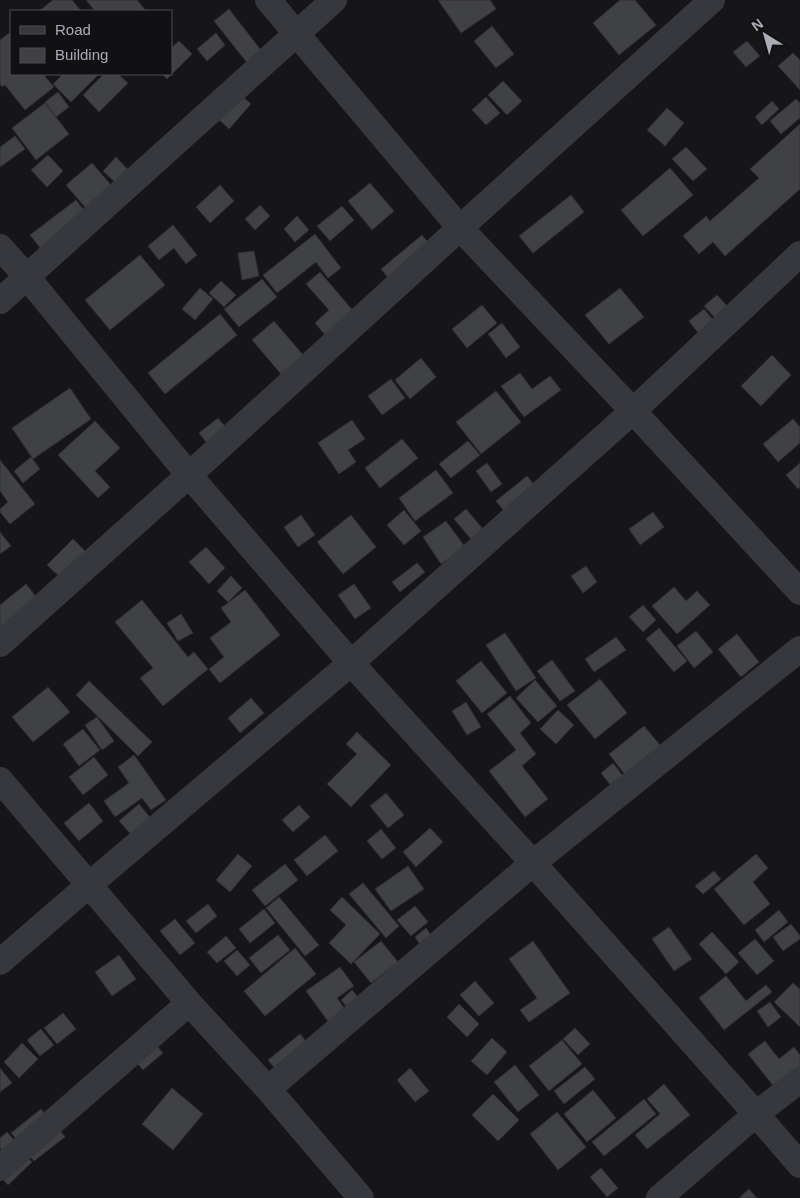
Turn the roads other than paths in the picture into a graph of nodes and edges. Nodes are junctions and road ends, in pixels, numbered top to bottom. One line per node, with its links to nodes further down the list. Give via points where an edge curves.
1 (268, 0): 4 (street)
2 (334, 0): 4 (street)
3 (712, 0): 5 (street)
4 (296, 33): 5 (street); 8 (street)
5 (460, 228): 10 (street); 11 (street)
6 (0, 247): 8 (street)
7 (800, 254): 10 (street)
8 (27, 277): 9 (street); 11 (street)
9 (0, 301)
10 (633, 411): 12 (street); 15 (street)
11 (190, 475): 13 (street); 15 (street)
12 (800, 592)
13 (0, 644)
14 (800, 649): 17 (street)
15 (351, 663): 17 (street); 18 (street)
16 (0, 780): 18 (street)
17 (533, 863): 22 (street); 23 (street)
18 (90, 884): 19 (street); 20 (street)
19 (0, 962)
20 (189, 1003): 22 (street); 25 (street)
21 (800, 1080): 23 (street)
22 (268, 1089): 26 (street)
23 (756, 1114): 24 (street); 27 (street)
24 (800, 1165)
25 (0, 1168)
26 (361, 1198)
27 (659, 1198)

